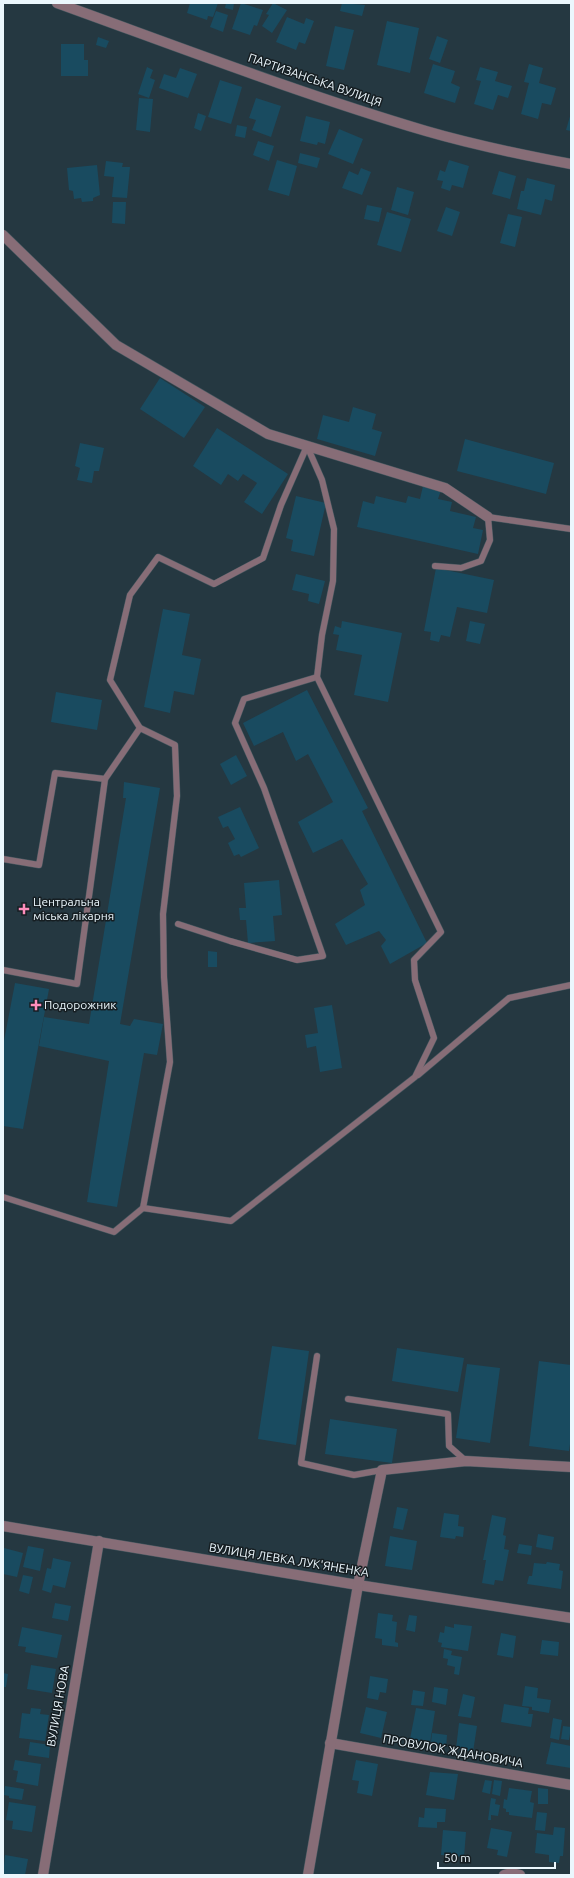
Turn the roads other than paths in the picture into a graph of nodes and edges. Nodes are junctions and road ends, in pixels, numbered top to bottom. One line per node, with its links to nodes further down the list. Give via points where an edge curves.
1 (56, 3): 2 (street, ПАРТИЗАНСЬКА ВУЛИЦЯ, via 428,131 518,154)
2 (571, 164)
3 (3, 236): 4 (street, via 116,345 268,434)
4 (308, 446): 5 (street, via 445,488); 8 (lane, via 322,480 334,529 333,581); 9 (lane, via 281,505 263,558 214,584 158,557 130,595 110,680)
5 (488, 517): 6 (lane); 7 (lane, via 490,540 481,561 461,568)
6 (571, 529)
7 (435, 566)
8 (317, 677): 12 (lane, via 244,699 235,723 264,788 323,956 297,960); 15 (lane, via 441,932 414,960 415,980 434,1038)
9 (140, 728): 10 (lane); 17 (lane, via 174,745 177,796 163,914 170,1062)
10 (105, 779): 11 (lane, via 55,773 39,866); 13 (lane, via 77,984)
11 (3, 860)
12 (178, 924)
13 (3, 970)
14 (571, 985): 15 (lane, via 509,998)
15 (415, 1077): 17 (lane, via 231,1221)
16 (3, 1197): 17 (lane, via 114,1232)
17 (143, 1208)
18 (317, 1356): 22 (lane, via 301,1463 354,1475)
19 (348, 1399): 20 (lane, via 448,1414 448,1446)
20 (466, 1461): 21 (street); 22 (street)
21 (571, 1467)
22 (382, 1470): 25 (street)
23 (3, 1526): 24 (street, ВУЛИЦЯ ЛЕВКА ЛУК'ЯНЕНКА)
24 (99, 1541): 25 (street, ВУЛИЦЯ ЛЕВКА ЛУК'ЯНЕНКА); 29 (street, ВУЛИЦЯ НОВА)
25 (358, 1585): 26 (street, ВУЛИЦЯ ЛЕВКА ЛУК'ЯНЕНКА); 27 (street)
26 (571, 1618)
27 (330, 1743): 28 (street, ПРОВУЛОК ЖДАНОВИЧА); 30 (street)
28 (571, 1785)
29 (43, 1875)
30 (308, 1875)
31 (504, 1875): 32 (street)
32 (520, 1875)

